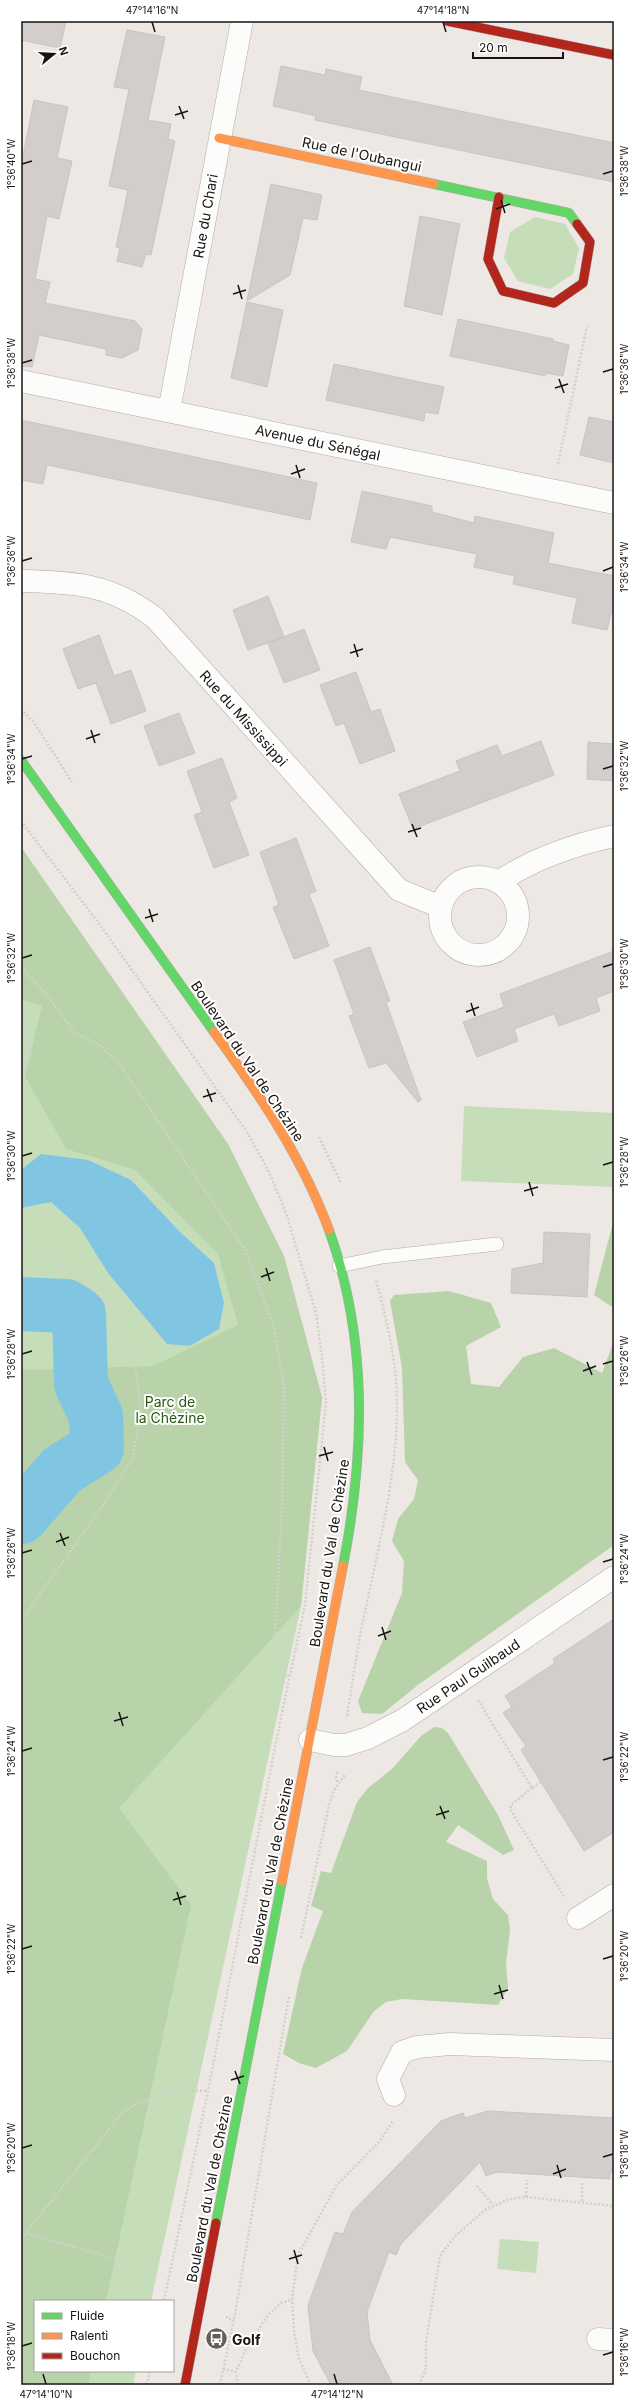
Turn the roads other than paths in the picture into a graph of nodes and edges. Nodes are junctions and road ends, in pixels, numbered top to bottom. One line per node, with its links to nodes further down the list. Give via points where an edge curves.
1 (242, 21): 4 (street, Rue du Chari)
2 (447, 21): 3 (street)
3 (614, 55)
4 (219, 138): 5 (street, Rue de l'Oubangui); 7 (street, Rue du Chari)
5 (499, 197): 5 (street, Rue de l'Oubangui, via 488,259 503,291 554,303 583,283 590,242 569,213)
6 (21, 382): 7 (street, Avenue du Sénégal)
7 (168, 411): 8 (street, Avenue du Sénégal)
8 (614, 503)
9 (21, 581): 13 (street, Rue du Mississippi, via 83,585 108,590 137,604 155,618 399,890)
10 (21, 760): 15 (street, Boulevard du Val de Chézine, via 249,1082 288,1143 307,1178)
11 (614, 836): 12 (street, via 518,868)
12 (498, 882): 13 (street, via 490,878 470,878 454,885 445,896); 13 (street, via 512,896 517,906 517,925 512,937 503,947 487,954 470,954 459,950 442,930)
13 (441, 907)
14 (497, 1244): 15 (lane)
15 (339, 1266): 17 (street, Boulevard du Val de Chézine, via 356,1348 361,1413 357,1478)
16 (614, 1577): 17 (street, Rue Paul Guilbaud, via 384,1730 342,1745)
17 (310, 1740): 22 (street, Boulevard du Val de Chézine)
18 (614, 1896): 19 (street)
19 (578, 1918)
20 (614, 2050): 21 (street, via 450,2044 417,2047 402,2052 388,2079)
21 (394, 2095)
22 (185, 2385)

